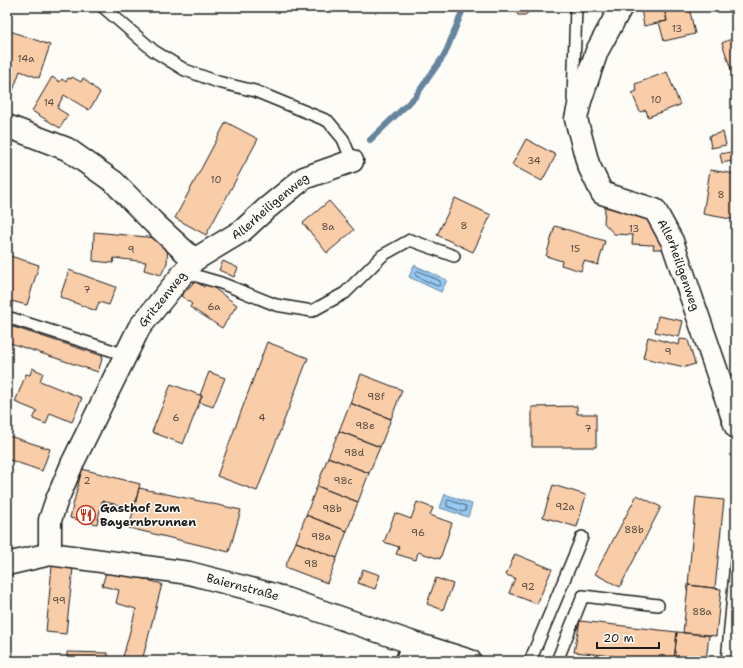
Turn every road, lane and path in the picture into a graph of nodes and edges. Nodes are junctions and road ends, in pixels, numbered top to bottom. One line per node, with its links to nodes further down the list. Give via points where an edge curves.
1 (103, 7): 6 (lane, via 154,50 185,70 218,82 255,91 328,121 343,139)
2 (576, 7): 4 (lane, via 573,99)
3 (622, 7): 4 (street, Allerheiligenweg, via 598,51)
4 (578, 111): 11 (street, Allerheiligenweg, via 576,119 588,164 602,193 655,210 672,241)
5 (7, 126): 8 (street, Gritzenweg, via 67,149 114,182 154,222)
6 (352, 161): 8 (street, Allerheiligenweg, via 304,178 242,231)
7 (454, 256): 8 (lane, via 410,240 383,256 345,293 312,310 276,305 221,283)
8 (188, 266): 10 (street, Gritzenweg, via 139,328)
9 (7, 317): 10 (lane)
10 (126, 355): 13 (street, Gritzenweg, via 72,462 56,502 50,520)
11 (736, 427)
12 (582, 537): 19 (lane)
13 (50, 554): 15 (street, Baiernstraße); 17 (street, Baiernstraße, via 189,573 274,595)
14 (736, 562): 21 (lane)
15 (7, 564)
16 (658, 605): 20 (lane, via 583,596 559,656)
17 (410, 652): 18 (street, Baiernstraße)
18 (470, 661)
19 (530, 661)
20 (560, 661)
21 (726, 661)

